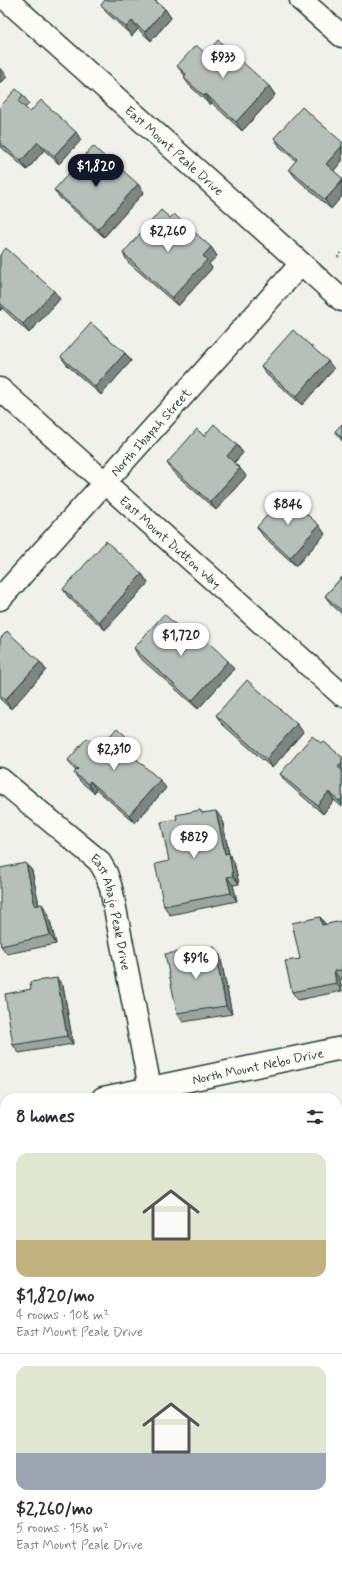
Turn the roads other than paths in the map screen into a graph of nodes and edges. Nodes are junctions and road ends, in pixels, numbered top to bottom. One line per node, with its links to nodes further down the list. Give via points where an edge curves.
1 (7, 0): 4 (street, East Mount Peale Drive)
2 (301, 0): 3 (street)
3 (342, 36)
4 (301, 264): 5 (street, East Mount Peale Drive); 7 (street, North Ibapah Street)
5 (342, 300)
6 (0, 389): 7 (street, East Mount Dutton Way)
7 (104, 482): 8 (street, North Ibapah Street); 9 (street, East Mount Dutton Way)
8 (0, 599)
9 (342, 695)
10 (0, 779): 12 (street, East Abajo Peak Drive, via 99,861 106,874 111,888)
11 (342, 1048): 12 (street, North Mount Nebo Drive)
12 (150, 1088): 13 (street, North Mount Nebo Drive)
13 (126, 1093)

